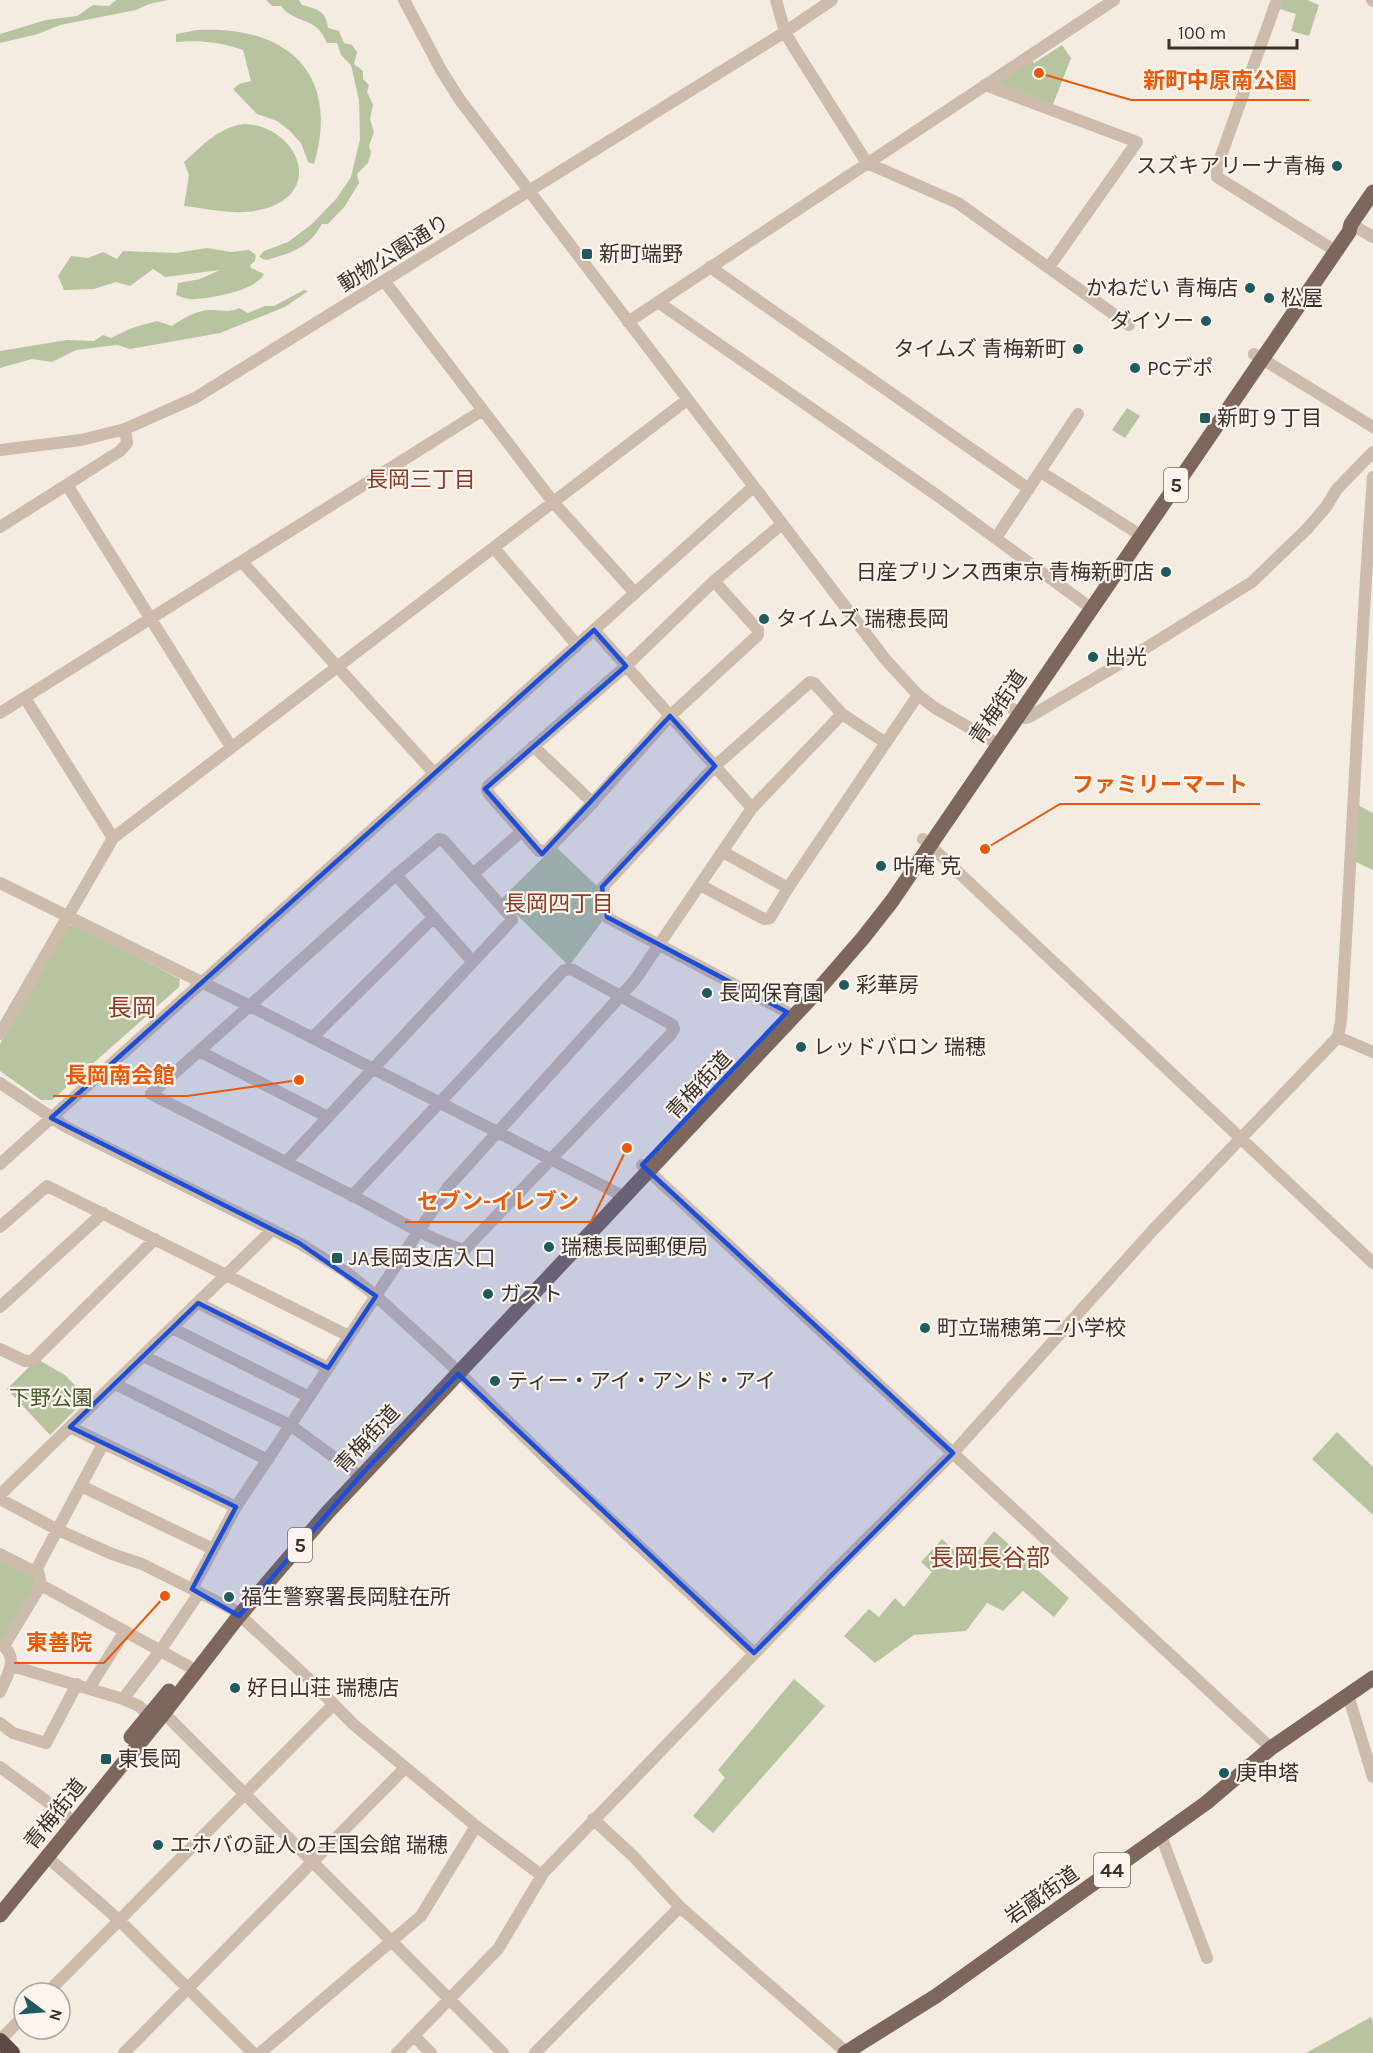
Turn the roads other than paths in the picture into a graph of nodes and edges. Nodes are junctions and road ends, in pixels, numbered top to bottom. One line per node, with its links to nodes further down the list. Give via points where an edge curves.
1 (404, 0): 9 (street, via 460,100)
2 (776, 0): 6 (street)
3 (832, 0): 6 (street, 動物公園通り)
4 (1114, 0): 7 (street)
5 (1277, 0): 13 (street, via 1216,177)
6 (785, 32): 8 (street); 9 (street, 動物公園通り)
7 (985, 85): 8 (street); 15 (street, via 1137,142)
8 (867, 164): 14 (street); 15 (street, via 958,203)
9 (529, 192): 16 (street, 動物公園通り); 18 (street)
10 (1373, 192): 11 (main road, 青梅街道 / 5)
11 (1351, 224): 12 (street); 13 (main road, 青梅街道 / 5, via 1342,227); 20 (main road, 青梅街道 / 5)
12 (1373, 237)
13 (1329, 247): 20 (main road, 青梅街道 / 5)
14 (710, 267): 17 (street); 32 (street)
15 (1049, 267): 19 (street)
16 (385, 282): 22 (street); 25 (street, 動物公園通り, via 195,398)
17 (658, 302): 18 (street); 37 (street)
18 (628, 322): 21 (street)
19 (1129, 325)
20 (1259, 356): 24 (street); 36 (main road, 青梅街道 / 5); 50 (main road, 青梅街道 / 5)
21 (687, 400): 31 (street); 33 (street)
22 (483, 410): 33 (street); 39 (street)
23 (1078, 414): 28 (street)
24 (1373, 427)
25 (125, 429): 26 (street, 動物公園通り, via 81,440); 30 (street, via 127,443 120,451)
26 (0, 450)
27 (1373, 452): 50 (street, via 1336,489 1307,529 1252,582 1029,717)
28 (1041, 472): 32 (street); 36 (street)
29 (1373, 477): 80 (street)
30 (68, 485): 35 (street); 43 (street)
31 (753, 487): 34 (street); 41 (street)
32 (1029, 489): 37 (street)
33 (553, 502): 38 (street); 41 (street)
34 (782, 524): 40 (street); 48 (street, via 885,660)
35 (0, 527)
36 (1134, 531): 42 (main road, 青梅街道 / 5)
37 (996, 538): 42 (street)
38 (494, 548): 45 (street); 47 (street)
39 (242, 562): 43 (street); 47 (street)
40 (714, 581): 46 (street); 53 (street, via 759,633)
41 (635, 593): 44 (street)
42 (1084, 603): 50 (main road, 青梅街道 / 5)
43 (150, 619): 49 (street); 57 (street)
44 (594, 630): 45 (street); 46 (street)
45 (577, 645): 59 (street)
46 (626, 666): 53 (street); 56 (street)
47 (337, 668): 57 (street); 59 (street)
48 (918, 695): 54 (street); 55 (street)
49 (25, 698): 51 (street); 63 (street)
50 (1016, 711): 54 (main road, 青梅街道 / 5)
51 (0, 713)
52 (842, 714): 55 (street); 58 (street, via 810,682); 61 (street)
53 (670, 716): 58 (street); 60 (street)
54 (995, 742): 64 (main road, 青梅街道 / 5)
55 (886, 743): 70 (street)
56 (533, 746): 60 (street); 62 (street, via 487,790)
57 (231, 747): 63 (street)
58 (714, 766): 61 (street); 73 (street, via 603,887 608,918)
59 (434, 773): 75 (street)
60 (593, 803): 62 (street, via 547,850 539,851)
61 (752, 808): 65 (street)
62 (521, 832): 66 (street)
63 (112, 838): 71 (street)
64 (927, 842): 78 (main road, 青梅街道 / 5, via 850,944); 90 (street); 94 (main road, 青梅街道 / 5, via 876,922 818,989)
65 (723, 852): 69 (street); 70 (street)
66 (473, 874): 67 (street, via 439,839); 74 (street, via 512,920)
67 (396, 875): 72 (street); 77 (street)
68 (0, 883): 71 (street)
69 (700, 885): 70 (street, via 764,919 770,918); 73 (street)
70 (788, 888)
71 (68, 917): 75 (street); 79 (street)
72 (434, 917): 74 (street); 81 (street)
73 (659, 945): 76 (street); 78 (street)
74 (473, 962): 84 (street)
75 (202, 984): 77 (street); 88 (street)
76 (621, 996): 86 (street, via 573,970 563,971); 89 (street); 91 (street, via 670,1022 674,1029)
77 (250, 1006): 81 (street); 82 (street)
78 (787, 1012): 94 (main road, 青梅街道 / 5)
79 (0, 1034)
80 (1338, 1036): 83 (street); 90 (street)
81 (312, 1038): 84 (street)
82 (199, 1051): 87 (street); 92 (street, via 151,1094)
83 (1373, 1052)
84 (374, 1069): 86 (street); 87 (street)
85 (0, 1083): 88 (street)
86 (441, 1103): 89 (street); 96 (street)
87 (328, 1117): 92 (street)
88 (51, 1118): 93 (street); 99 (street)
89 (498, 1132): 91 (street); 100 (street, via 448,1187)
90 (1241, 1138): 102 (street); 118 (street, via 1153,1230)
91 (552, 1159): 95 (street); 100 (street, via 468,1249)
92 (286, 1162): 96 (street)
93 (0, 1164)
94 (645, 1168): 95 (main road, 青梅街道 / 5); 118 (street)
95 (620, 1194): 112 (main road, 青梅街道 / 5)
96 (352, 1196): 100 (street)
97 (103, 1213): 98 (street, via 47,1186); 101 (street); 106 (street)
98 (0, 1227)
99 (272, 1230): 103 (street); 104 (street, via 317,1253)
100 (419, 1230): 104 (street)
101 (155, 1239): 103 (street); 109 (street, via 32,1361)
102 (1373, 1263)
103 (227, 1274): 105 (street); 108 (street)
104 (376, 1296): 108 (street); 112 (street)
105 (198, 1303): 107 (street); 111 (street)
106 (0, 1307)
107 (172, 1328): 110 (street); 114 (street)
108 (349, 1336): 111 (street)
109 (0, 1349)
110 (143, 1356): 113 (street); 115 (street)
111 (327, 1368): 114 (street)
112 (455, 1370): 120 (main road, 青梅街道 / 5); 130 (main road, 青梅街道 / 5); 134 (street)
113 (116, 1384): 116 (street); 119 (street)
114 (309, 1397): 115 (street)
115 (290, 1425): 119 (street); 120 (street)
116 (70, 1427): 117 (street); 122 (street)
117 (103, 1444): 121 (street); 123 (street)
118 (953, 1454): 134 (street); 145 (street)
119 (268, 1460): 123 (street)
120 (353, 1471): 130 (main road, 青梅街道 / 5)
121 (81, 1486): 124 (street); 125 (street)
122 (0, 1497): 124 (street)
123 (236, 1507): 125 (street)
124 (58, 1530): 127 (street); 129 (street, via 142,1564)
125 (213, 1549): 129 (street)
126 (0, 1554): 127 (street)
127 (36, 1572): 128 (street)
128 (41, 1585): 131 (street); 132 (street)
129 (195, 1591): 130 (street); 133 (street)
130 (236, 1613): 136 (main road, 青梅街道 / 5); 142 (street); 143 (main road, 青梅街道 / 5)
131 (125, 1631): 133 (street); 138 (street)
132 (2, 1645): 135 (street, via 12,1659)
133 (160, 1651): 136 (street); 141 (street)
134 (754, 1653): 151 (street)
135 (12, 1666): 138 (street); 139 (street)
136 (188, 1666): 143 (main road, 青梅街道 / 5)
137 (1373, 1678): 140 (main road, 岩蔵街道 / 44)
138 (83, 1686): 141 (street); 144 (street, via 46,1743 13,1733)
139 (0, 1692)
140 (1348, 1695): 145 (main road, 岩蔵街道 / 44); 148 (street)
141 (123, 1699): 143 (street)
142 (333, 1705): 146 (street); 149 (street)
143 (156, 1714): 149 (street); 150 (main road, 青梅街道 / 5); 154 (main road, 青梅街道 / 5)
144 (0, 1723)
145 (1271, 1748): 153 (main road, 岩蔵街道 / 44)
146 (405, 1768): 152 (street); 155 (street)
147 (1, 1771): 150 (street)
148 (1373, 1777)
149 (244, 1793): 155 (street); 160 (street)
150 (67, 1816): 157 (main road, 青梅街道 / 5)
151 (593, 1820): 156 (street); 158 (street)
152 (476, 1826): 156 (street); 161 (street, via 422,1916)
153 (1161, 1836): 162 (street); 177 (main road, 岩蔵街道 / 44, via 930,2000)
154 (47, 1857): 159 (main road, 青梅街道 / 5); 160 (street)
155 (312, 1861): 161 (street); 164 (street)
156 (541, 1875): 165 (street, via 498,1950)
157 (0, 1901)
158 (680, 1907): 176 (street); 177 (street)
159 (0, 1915)
160 (119, 1920): 163 (street); 164 (street)
161 (392, 1940): 165 (street); 172 (street)
162 (1207, 1958)
163 (59, 1981)
164 (188, 1989): 170 (street); 171 (street)
165 (450, 1999): 167 (street); 175 (street)
166 (12, 2028): 168 (street)
167 (414, 2036): 173 (street); 174 (street)
168 (0, 2040): 169 (highway)
169 (12, 2053)
170 (124, 2053)
171 (253, 2053)
172 (260, 2053)
173 (397, 2053)
174 (431, 2053)
175 (504, 2053)
176 (535, 2053)
177 (845, 2053)

